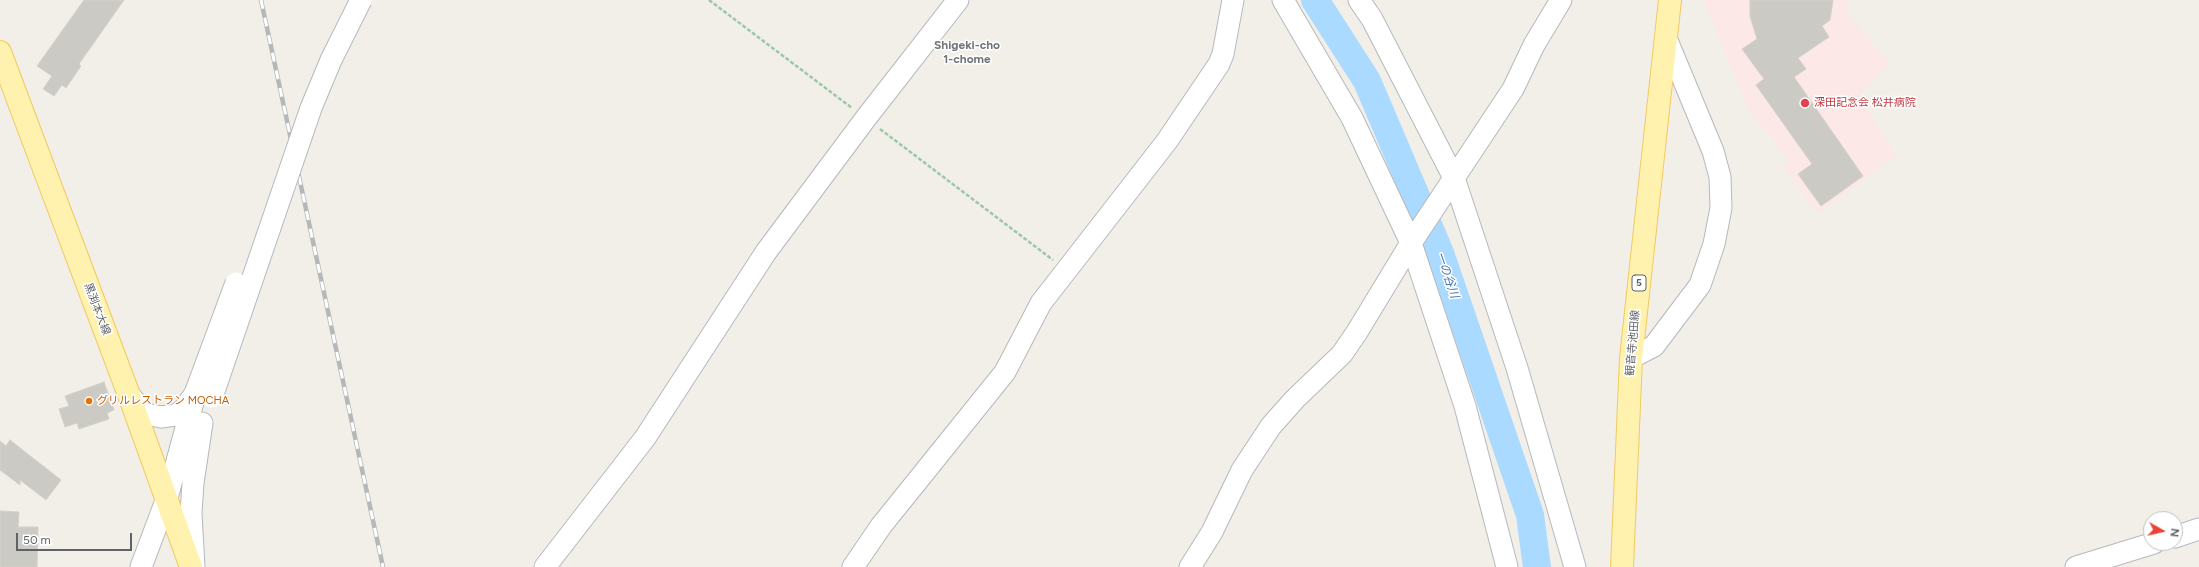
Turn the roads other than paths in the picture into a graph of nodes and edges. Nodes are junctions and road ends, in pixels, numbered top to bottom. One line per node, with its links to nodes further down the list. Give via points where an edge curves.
1 (346, 0): 15 (street, bridge, via 314,67 286,139)
2 (361, 0): 15 (street, bridge, via 331,60 311,108)
3 (958, 0): 26 (street, via 766,252 645,438)
4 (1232, 0): 27 (street, via 1219,64 1167,141 1041,303 1005,372 881,526)
5 (1283, 0): 12 (street, via 1352,118)
6 (1360, 0): 11 (street)
7 (1561, 0): 11 (street, via 1534,45 1513,89)
8 (1670, 0): 9 (main road, 観音寺池田線 / 5)
9 (1666, 38): 13 (main road, 観音寺池田線 / 5); 13 (street, via 1713,151 1720,177 1721,208 1714,244 1700,285 1654,346)
10 (0, 52): 14 (main road, 黒渕本大線)
11 (1454, 178): 12 (street); 30 (street, via 1517,368)
12 (1411, 243): 28 (street, via 1342,354 1271,426 1242,470 1212,532); 29 (street, via 1465,406)
13 (1631, 358): 31 (main road, 観音寺池田線 / 5)
14 (129, 395): 15 (street, via 146,414 160,417 176,414); 17 (main road, 黒渕本大線)
15 (204, 395): 16 (street); 18 (street)
16 (202, 423): 19 (street); 25 (street, via 191,513)
17 (148, 447): 18 (street, via 165,465 172,464); 19 (main road, 黒渕本大線)
18 (178, 457): 19 (street)
19 (167, 498): 23 (street); 24 (main road, 黒渕本大線)
20 (2199, 529): 21 (street)
21 (2183, 534)
22 (2143, 546): 32 (street)
23 (141, 567)
24 (191, 567)
25 (194, 567)
26 (545, 567)
27 (853, 567)
28 (1190, 567)
29 (1507, 567)
30 (1575, 567)
31 (1622, 567)
32 (2076, 567)

